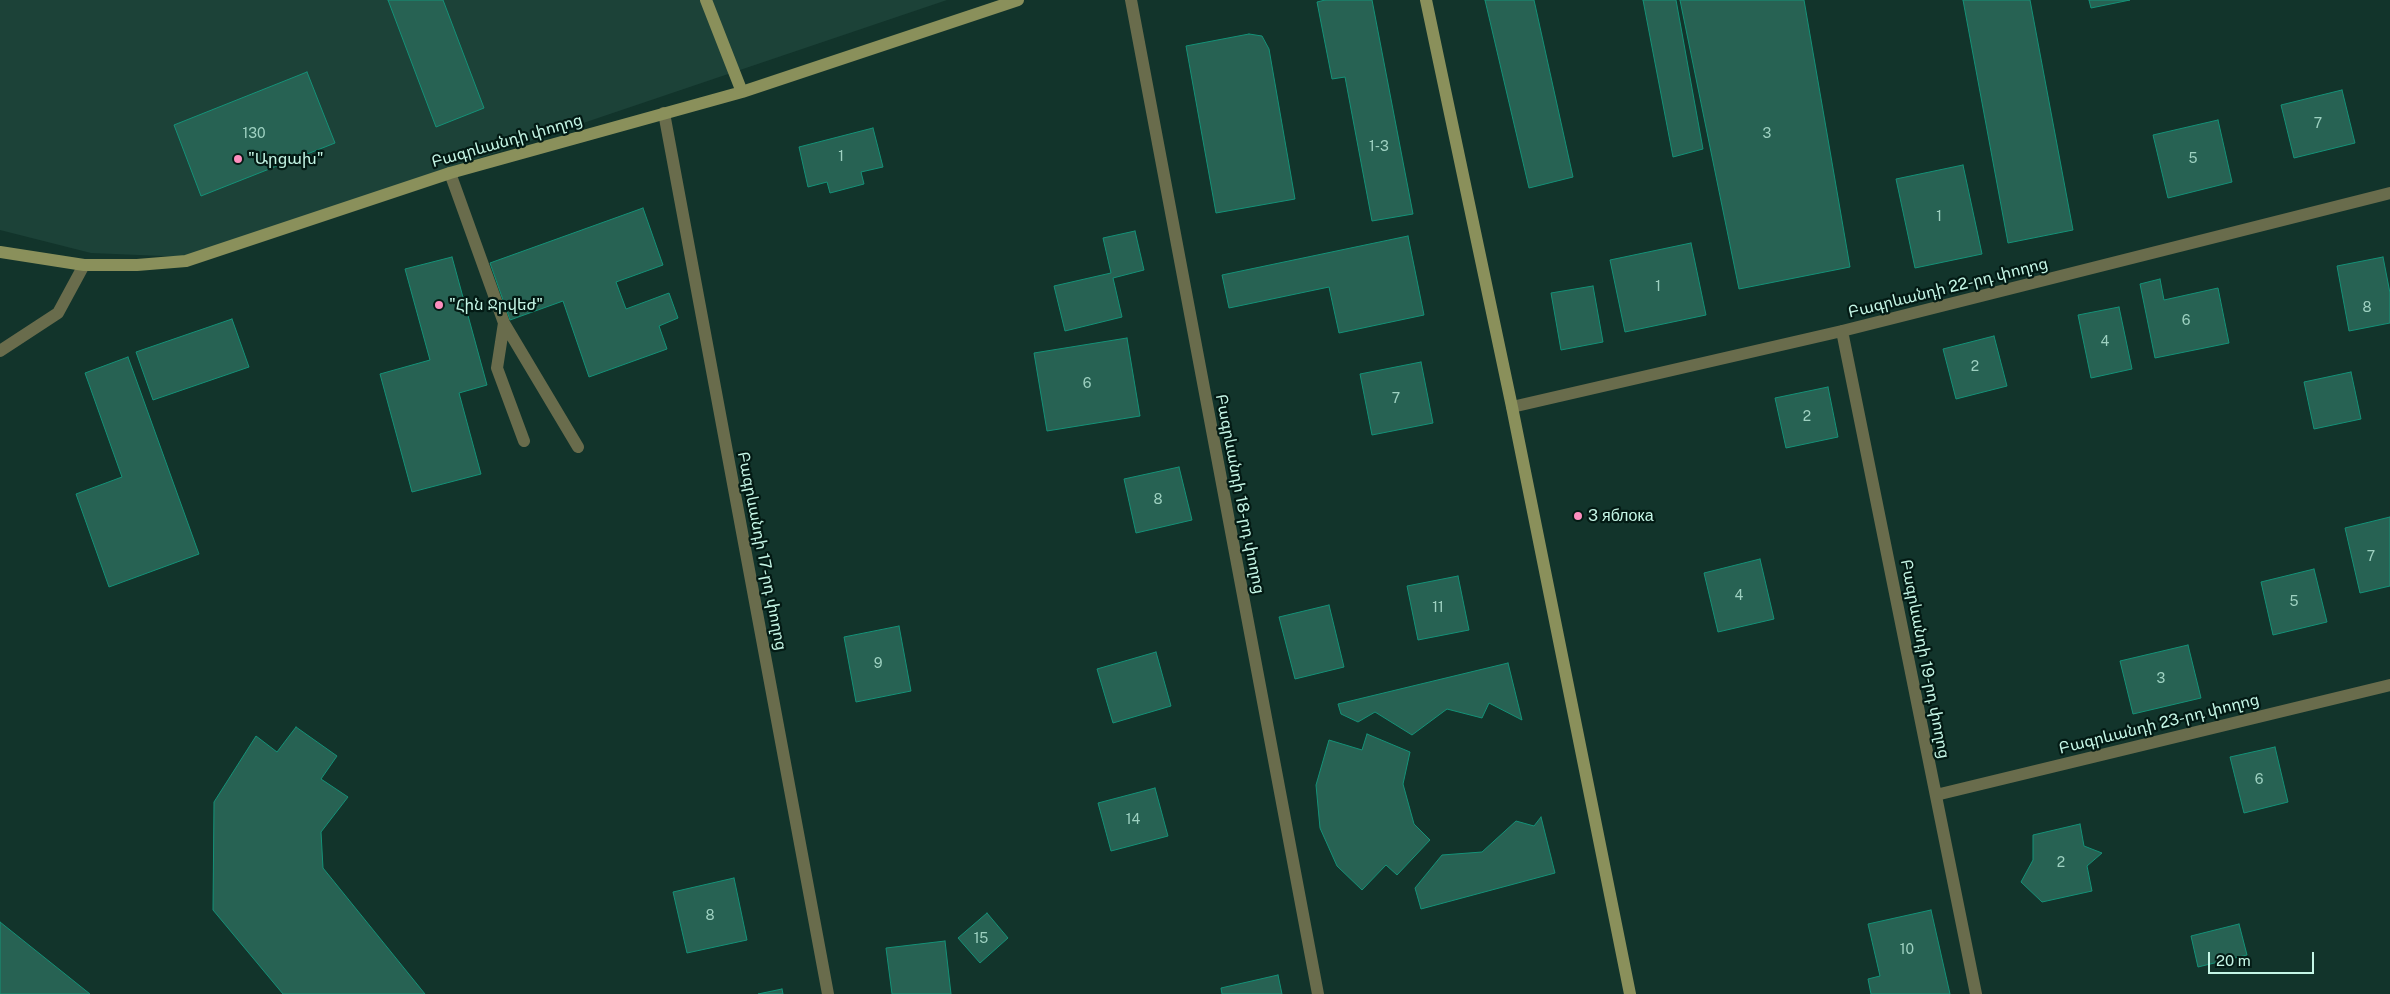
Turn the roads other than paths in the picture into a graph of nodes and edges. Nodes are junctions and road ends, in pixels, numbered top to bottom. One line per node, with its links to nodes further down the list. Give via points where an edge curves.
1 (706, 0): 5 (street)
2 (1018, 0): 5 (street, Բագրևանդի փողոց)
3 (1131, 0): 20 (street, Բագրևանդի 18-րդ փողոց)
4 (1426, 0): 14 (street)
5 (742, 92): 6 (street, Բագրևանդի փողոց)
6 (664, 113): 7 (street, Բագրևանդի փողոց); 19 (street, Բագրևանդի 17-րդ փողոց)
7 (450, 173): 10 (street, Բագրևանդի փողոց, via 186,261); 11 (street)
8 (2390, 193): 12 (street, Բագրևանդի 22-րդ փողոց)
9 (0, 252): 10 (street, Բագրևանդի փողոց)
10 (84, 265): 13 (street, via 58,314)
11 (504, 323): 15 (street, via 497,368); 16 (street)
12 (1842, 331): 14 (street, Բագրևանդի 22-րդ փողոց); 18 (street, Բագրևանդի 19-րդ փողոց)
13 (0, 351)
14 (1512, 407): 21 (street)
15 (524, 440)
16 (578, 448)
17 (2390, 686): 18 (street, Բագրևանդի 23-րդ փողոց)
18 (1936, 795): 22 (street, Բագրևանդի 19-րդ փողոց)
19 (828, 994)
20 (1318, 994)
21 (1630, 994)
22 (1976, 994)

